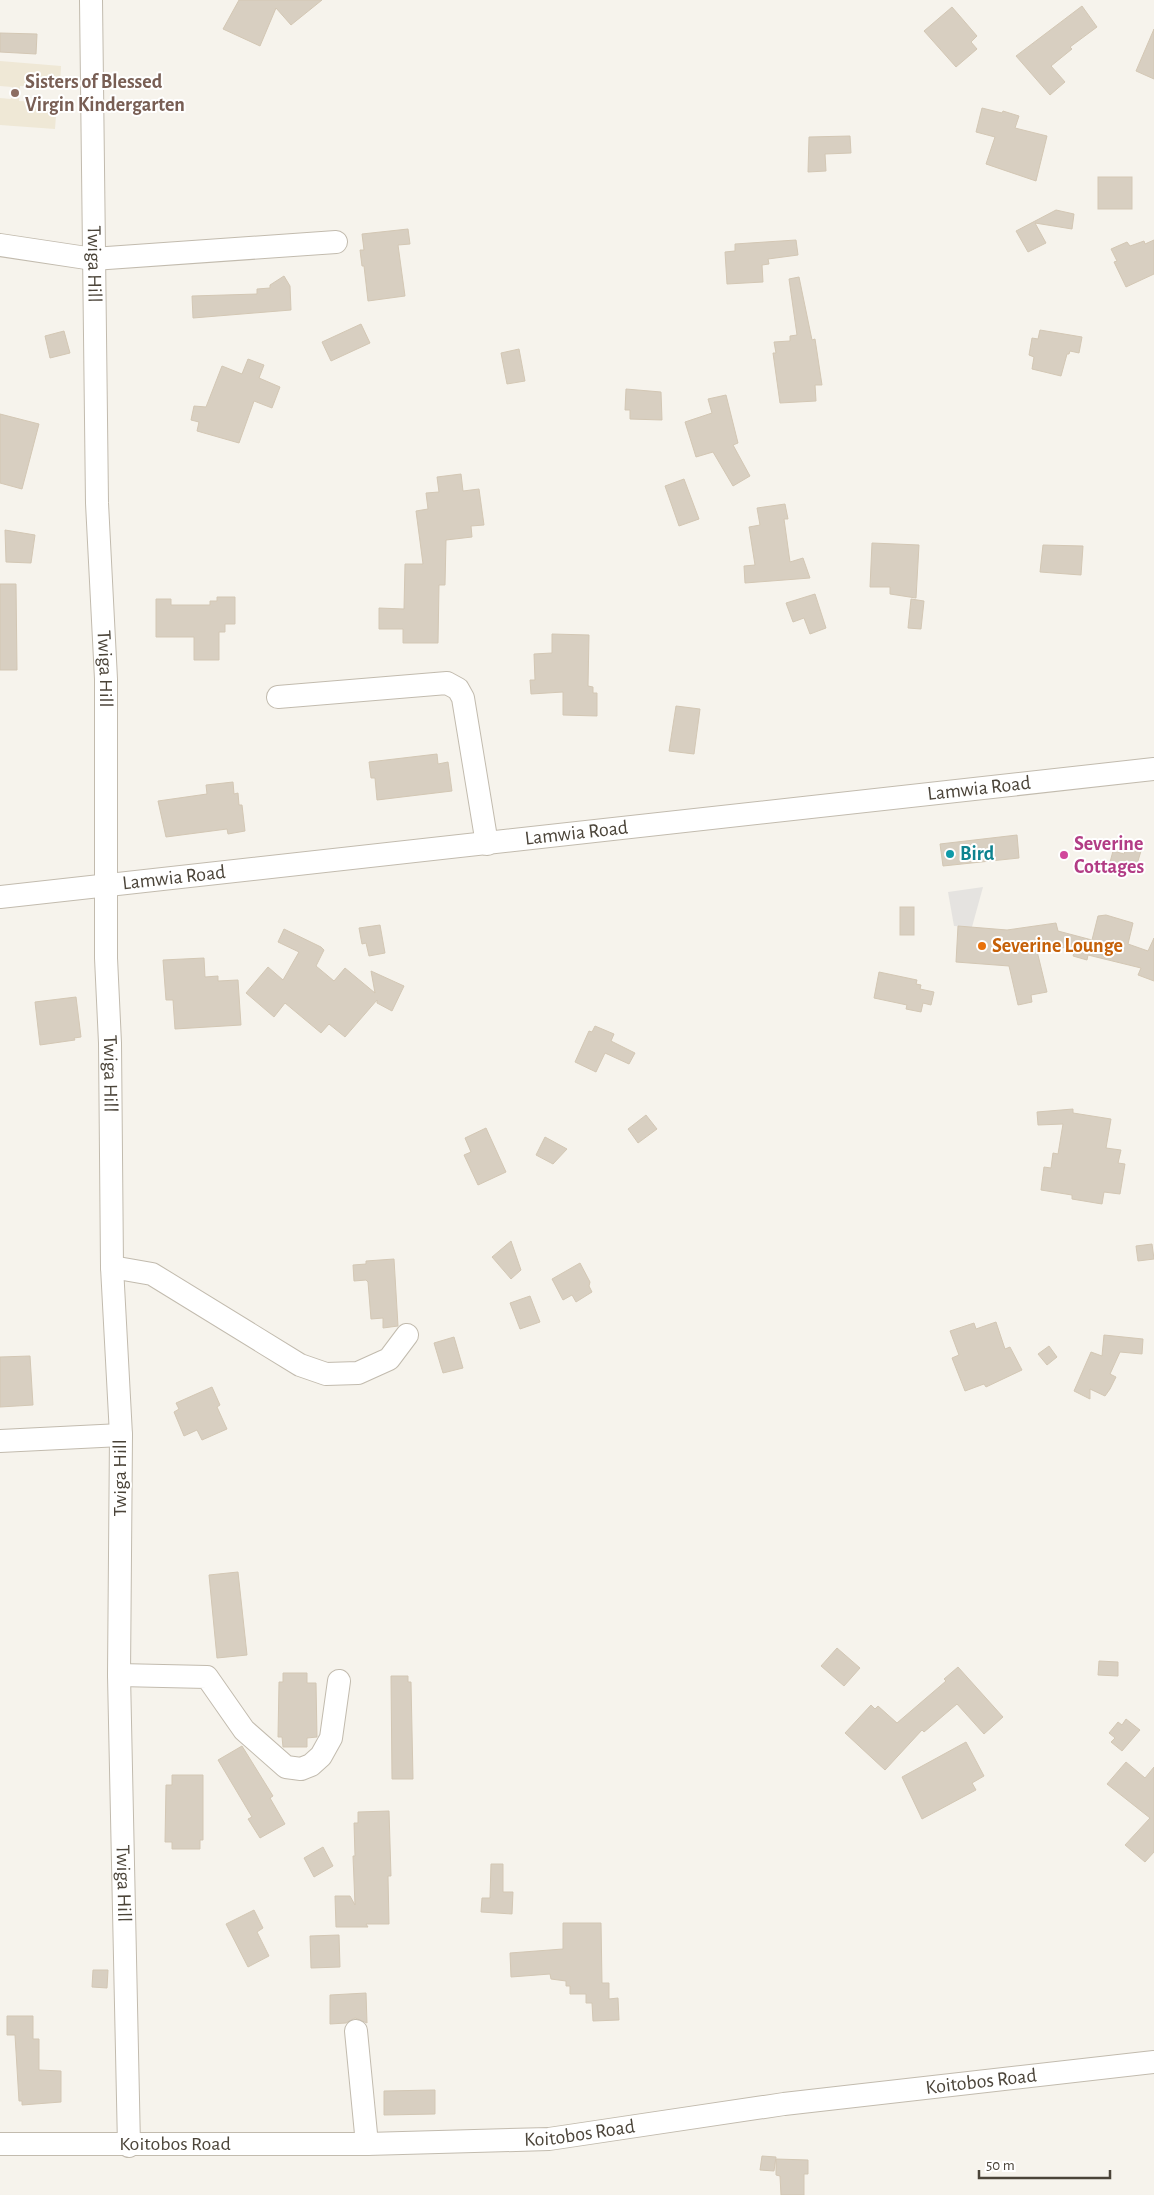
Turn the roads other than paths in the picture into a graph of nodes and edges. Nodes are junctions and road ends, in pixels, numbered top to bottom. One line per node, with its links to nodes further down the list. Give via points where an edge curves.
1 (91, 0): 4 (street, Twiga Hill)
2 (336, 242): 4 (street)
3 (0, 246): 4 (street)
4 (93, 259): 8 (street, Twiga Hill, via 97,503 106,679)
5 (278, 698): 7 (street, via 447,683 458,689 463,698)
6 (1154, 769): 7 (street, Lamwia Road)
7 (487, 844): 8 (street, Lamwia Road)
8 (105, 886): 9 (street, Lamwia Road); 10 (street, Twiga Hill)
9 (0, 897)
10 (112, 1267): 11 (street, via 152,1274 300,1365 326,1374 358,1373 389,1359); 12 (street, Twiga Hill)
11 (407, 1335)
12 (121, 1434): 13 (street); 14 (street, Twiga Hill)
13 (0, 1441)
14 (119, 1675): 15 (street, via 207,1677 244,1730 286,1766 301,1768 311,1765 321,1756 331,1738); 20 (street, Twiga Hill)
15 (339, 1681)
16 (356, 2031): 19 (street)
17 (1154, 2062): 19 (street, Koitobos Road, via 784,2104 549,2139)
18 (0, 2144): 20 (street, Koitobos Road)
19 (367, 2144): 20 (street, Koitobos Road)
20 (129, 2146)

